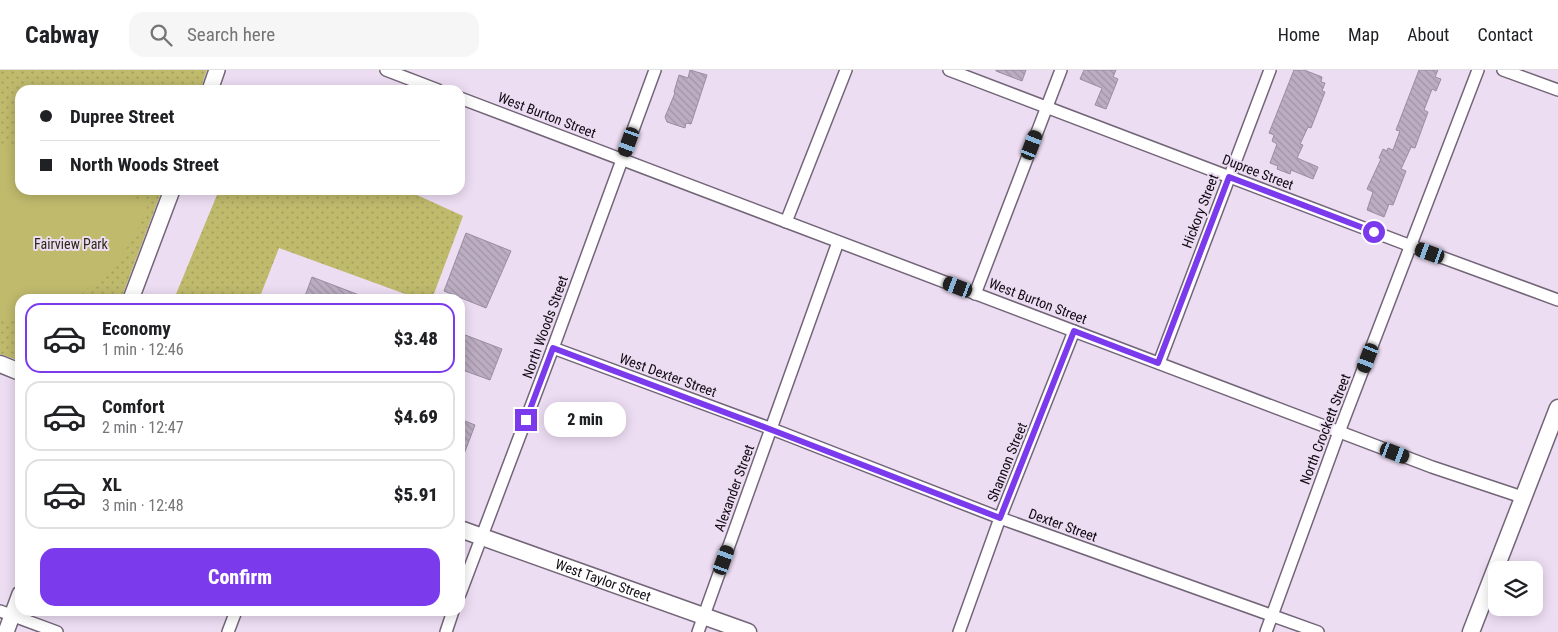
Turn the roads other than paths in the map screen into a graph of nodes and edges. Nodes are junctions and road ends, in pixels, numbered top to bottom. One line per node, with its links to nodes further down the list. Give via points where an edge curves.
1 (217, 70): 10 (street)
2 (386, 70): 11 (street)
3 (655, 70): 15 (street, North Woods Street)
4 (846, 70): 18 (street)
5 (949, 70): 14 (street, Dupree Street)
6 (1061, 70): 14 (street)
7 (1270, 70): 16 (street, Hickory Street)
8 (1478, 70): 20 (street, North Crockett Street)
9 (1503, 70): 12 (street)
10 (212, 85)
11 (425, 85)
12 (1558, 90)
13 (465, 100): 15 (street, West Burton Street)
14 (1046, 107): 16 (street, Dupree Street); 22 (street)
15 (623, 160): 18 (street, West Burton Street); 25 (street, North Woods Street)
16 (1229, 177): 20 (street, Dupree Street); 26 (street, Hickory Street)
17 (170, 195): 21 (street)
18 (786, 222): 19 (street, West Burton Street)
19 (838, 242): 22 (street, West Burton Street); 30 (street, Alexander Street)
20 (1411, 246): 23 (street, Dupree Street); 31 (street, North Crockett Street)
21 (133, 294)
22 (975, 294): 24 (street, West Burton Street)
23 (1558, 300)
24 (1074, 331): 26 (street, West Burton Street); 33 (street, Shannon Street)
25 (553, 348): 30 (street, West Dexter Street); 35 (street, North Woods Street)
26 (1158, 363): 31 (street, West Burton Street)
27 (0, 364): 28 (main road)
28 (15, 370)
29 (1558, 408): 32 (main road)
30 (772, 430): 33 (street, Dexter Street); 42 (street, Alexander Street)
31 (1340, 432): 32 (street, West Burton Street); 39 (street, North Crockett Street)
32 (1522, 496): 52 (main road)
33 (1000, 518): 39 (street, Dexter Street); 49 (street, Shannon Street)
34 (465, 531): 35 (main road, West Taylor Street)
35 (481, 536): 36 (street, North Woods Street); 42 (main road, West Taylor Street)
36 (465, 580)
37 (15, 601): 38 (street)
38 (6, 613): 43 (street); 44 (street)
39 (1273, 615): 50 (street, North Crockett Street); 51 (street, Dexter Street)
40 (234, 616): 45 (street)
41 (452, 616): 46 (street)
42 (703, 616): 47 (street, Alexander Street); 48 (main road, West Taylor Street)
43 (6, 632)
44 (58, 632)
45 (228, 632)
46 (446, 632)
47 (698, 632)
48 (748, 632)
49 (958, 632)
50 (1266, 632)
51 (1318, 632)
52 (1471, 632)

